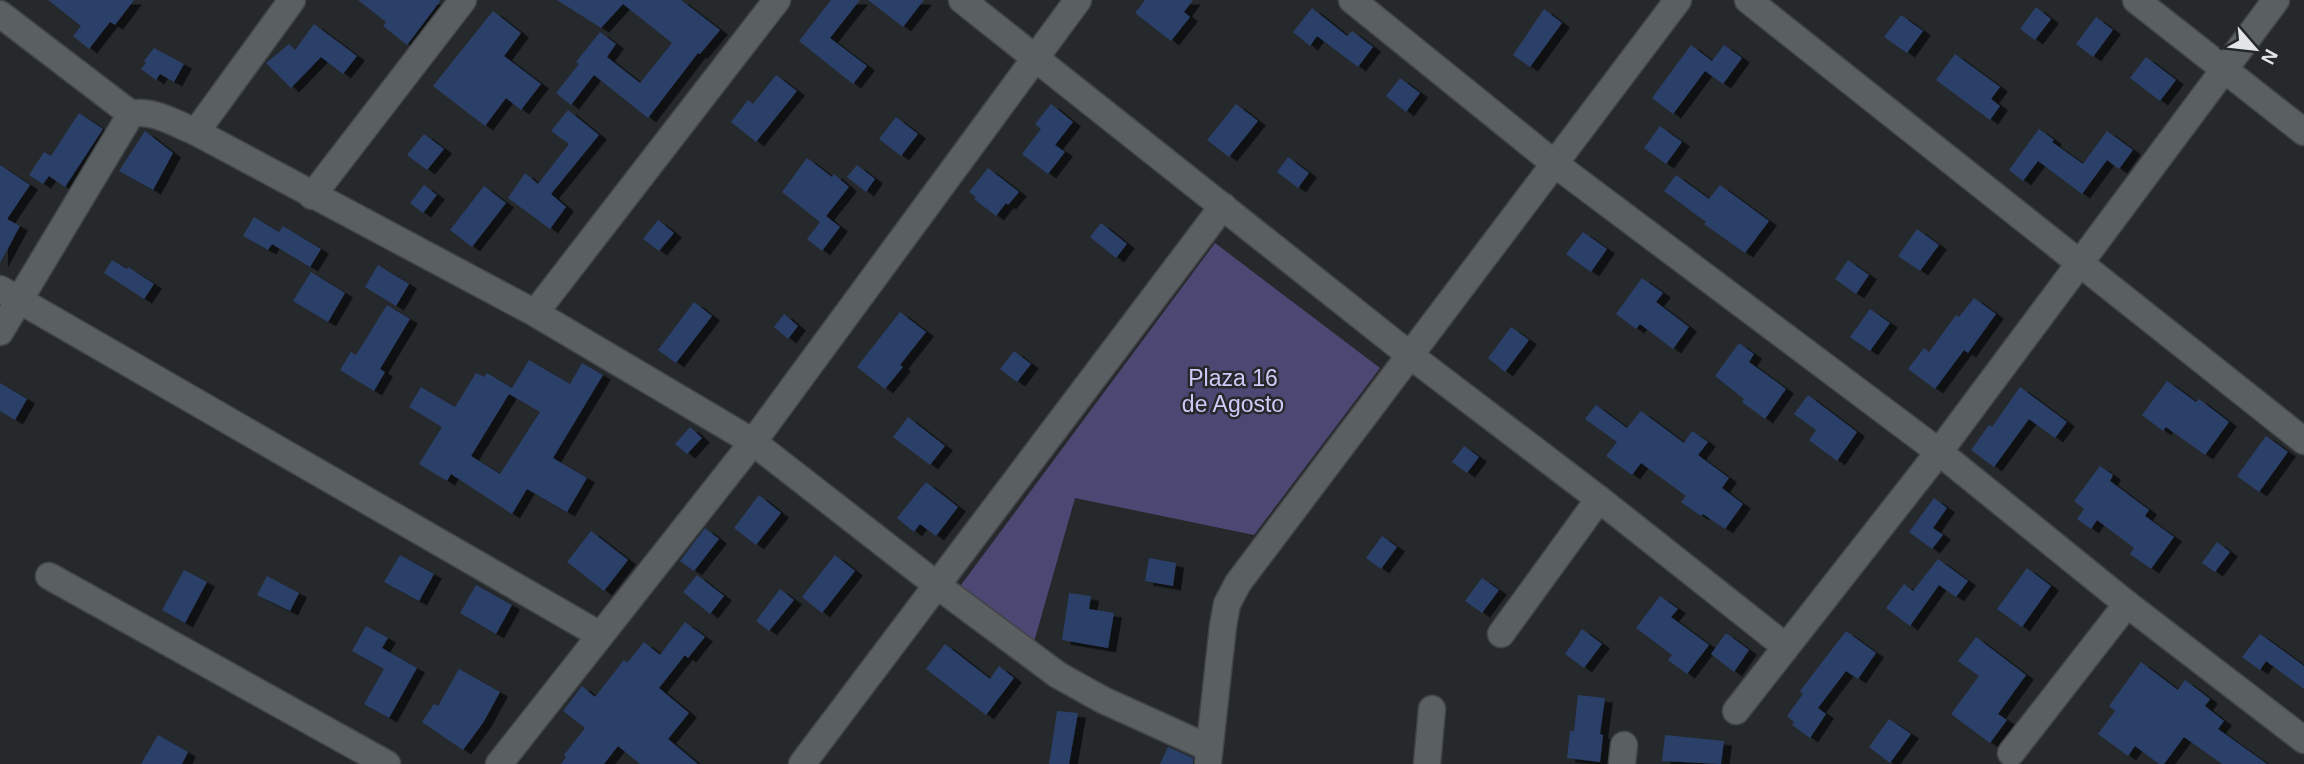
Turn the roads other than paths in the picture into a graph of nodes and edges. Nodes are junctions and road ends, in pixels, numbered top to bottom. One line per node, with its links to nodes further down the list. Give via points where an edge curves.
1 (292, 0): 15 (street)
2 (463, 0): 18 (street)
3 (777, 0): 22 (street)
4 (962, 0): 12 (street)
5 (1078, 0): 12 (street)
6 (1352, 0): 17 (street)
7 (1678, 0): 17 (street)
8 (1748, 0): 20 (street)
9 (2136, 0): 13 (street)
10 (2276, 0): 13 (street)
11 (0, 14): 14 (street)
12 (1036, 58): 19 (street); 26 (street)
13 (2225, 69): 16 (street); 20 (street)
14 (131, 114): 15 (street, via 153,114); 21 (street)
15 (196, 132): 18 (street)
16 (2304, 132)
17 (1555, 164): 24 (street); 27 (street)
18 (312, 196): 22 (street)
19 (1223, 206): 24 (street); 30 (street)
20 (2078, 263): 25 (street); 27 (street)
21 (10, 295): 23 (street); 33 (street)
22 (535, 313): 26 (street)
23 (0, 332)
24 (1411, 356): 28 (street); 39 (street, via 1238,583 1227,604)
25 (2304, 441)
26 (753, 442): 30 (street); 33 (street)
27 (1939, 452): 31 (street); 34 (street)
28 (1599, 499): 32 (street); 34 (street)
29 (49, 576): 40 (street)
30 (938, 586): 39 (street, via 1058,675); 42 (street)
31 (2127, 604): 37 (street); 38 (street)
32 (1501, 634)
33 (600, 635): 41 (street)
34 (1786, 647): 36 (street)
35 (1432, 709): 43 (street)
36 (1736, 711)
37 (2304, 740)
38 (2011, 753)
39 (1209, 756)
40 (387, 764)
41 (499, 764)
42 (802, 764)
43 (1427, 764)

